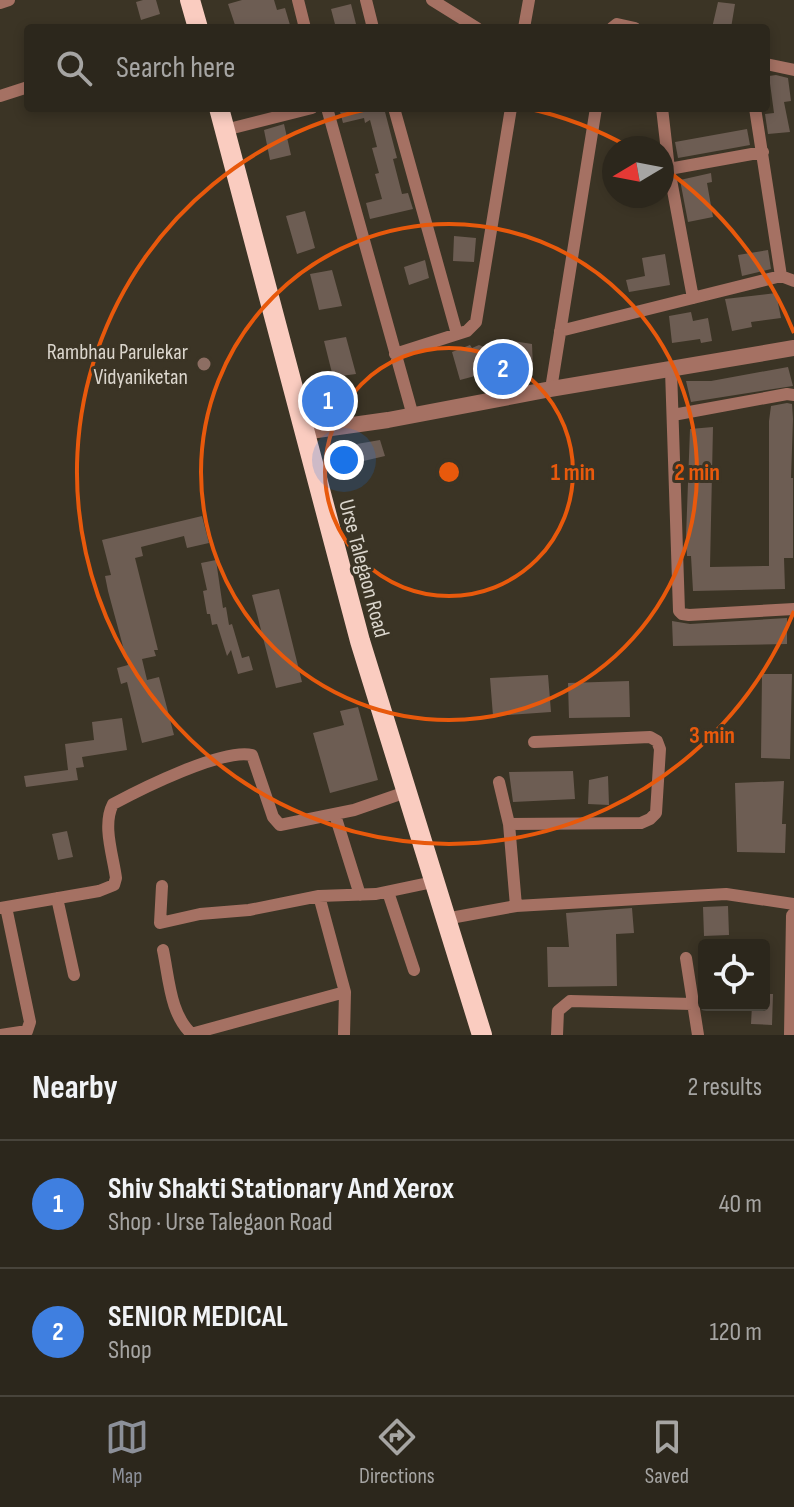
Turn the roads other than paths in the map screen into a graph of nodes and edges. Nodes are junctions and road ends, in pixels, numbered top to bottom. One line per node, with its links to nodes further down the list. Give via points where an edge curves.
1 (9, 0): 7 (street)
2 (190, 0): 8 (highway)
3 (298, 0): 9 (street)
4 (366, 0): 10 (street)
5 (432, 0): 11 (street)
6 (529, 0): 12 (street)
7 (0, 3)
8 (197, 24)
9 (304, 24)
10 (372, 24)
11 (471, 24)
12 (525, 24)
13 (770, 65): 14 (street)
14 (794, 70)
15 (24, 88): 16 (street)
16 (0, 96)
17 (220, 112): 25 (highway, Urse Talegaon Road)
18 (296, 112): 25 (street)
19 (328, 112): 36 (street)
20 (395, 112): 34 (street)
21 (510, 112): 34 (street, via 476,322)
22 (595, 112): 33 (street)
23 (662, 112): 26 (street)
24 (756, 112): 27 (street)
25 (225, 130): 42 (highway, Urse Talegaon Road)
26 (665, 136)
27 (763, 152): 28 (street); 30 (street)
28 (674, 168)
29 (674, 196): 32 (street)
30 (781, 276): 31 (street); 32 (street)
31 (794, 281)
32 (693, 298): 33 (street)
33 (560, 331): 38 (street)
34 (457, 334): 36 (street)
35 (794, 348): 37 (street)
36 (395, 354): 41 (street)
37 (671, 370): 38 (street); 40 (street)
38 (551, 389): 41 (street)
39 (794, 395): 40 (street)
40 (673, 415): 43 (street, via 679,611 689,615)
41 (413, 416): 42 (street)
42 (303, 432): 46 (highway, Urse Talegaon Road)
43 (794, 609)
44 (534, 742): 48 (street, via 650,737 657,741 656,813 641,823)
45 (499, 782): 48 (street)
46 (406, 792): 47 (street); 49 (highway, Urse Talegaon Road)
47 (335, 815): 52 (street); 54 (street, via 280,825 252,755 212,759 113,804 108,826 114,885)
48 (509, 824): 56 (street)
49 (433, 882): 51 (street); 59 (highway, Urse Talegaon Road)
50 (162, 886): 53 (street, via 160,923)
51 (388, 892): 52 (street); 62 (street)
52 (360, 895): 53 (street)
53 (319, 896): 64 (street)
54 (57, 898): 57 (street); 63 (street)
55 (794, 904): 56 (street, via 726,894)
56 (516, 906): 59 (street)
57 (3, 908): 68 (street, via 30,1022 27,1031)
58 (794, 916): 66 (street)
59 (445, 919): 70 (highway, Urse Talegaon Road)
60 (163, 950): 67 (street, via 176,1012)
61 (686, 958): 65 (street)
62 (414, 970)
63 (74, 975)
64 (345, 992): 67 (street); 69 (street)
65 (693, 1004): 71 (street, via 570,1001 558,1011); 72 (street)
66 (794, 1018): 73 (street)
67 (192, 1034)
68 (0, 1035)
69 (344, 1035)
70 (482, 1035)
71 (557, 1035)
72 (698, 1035)
73 (792, 1035)

